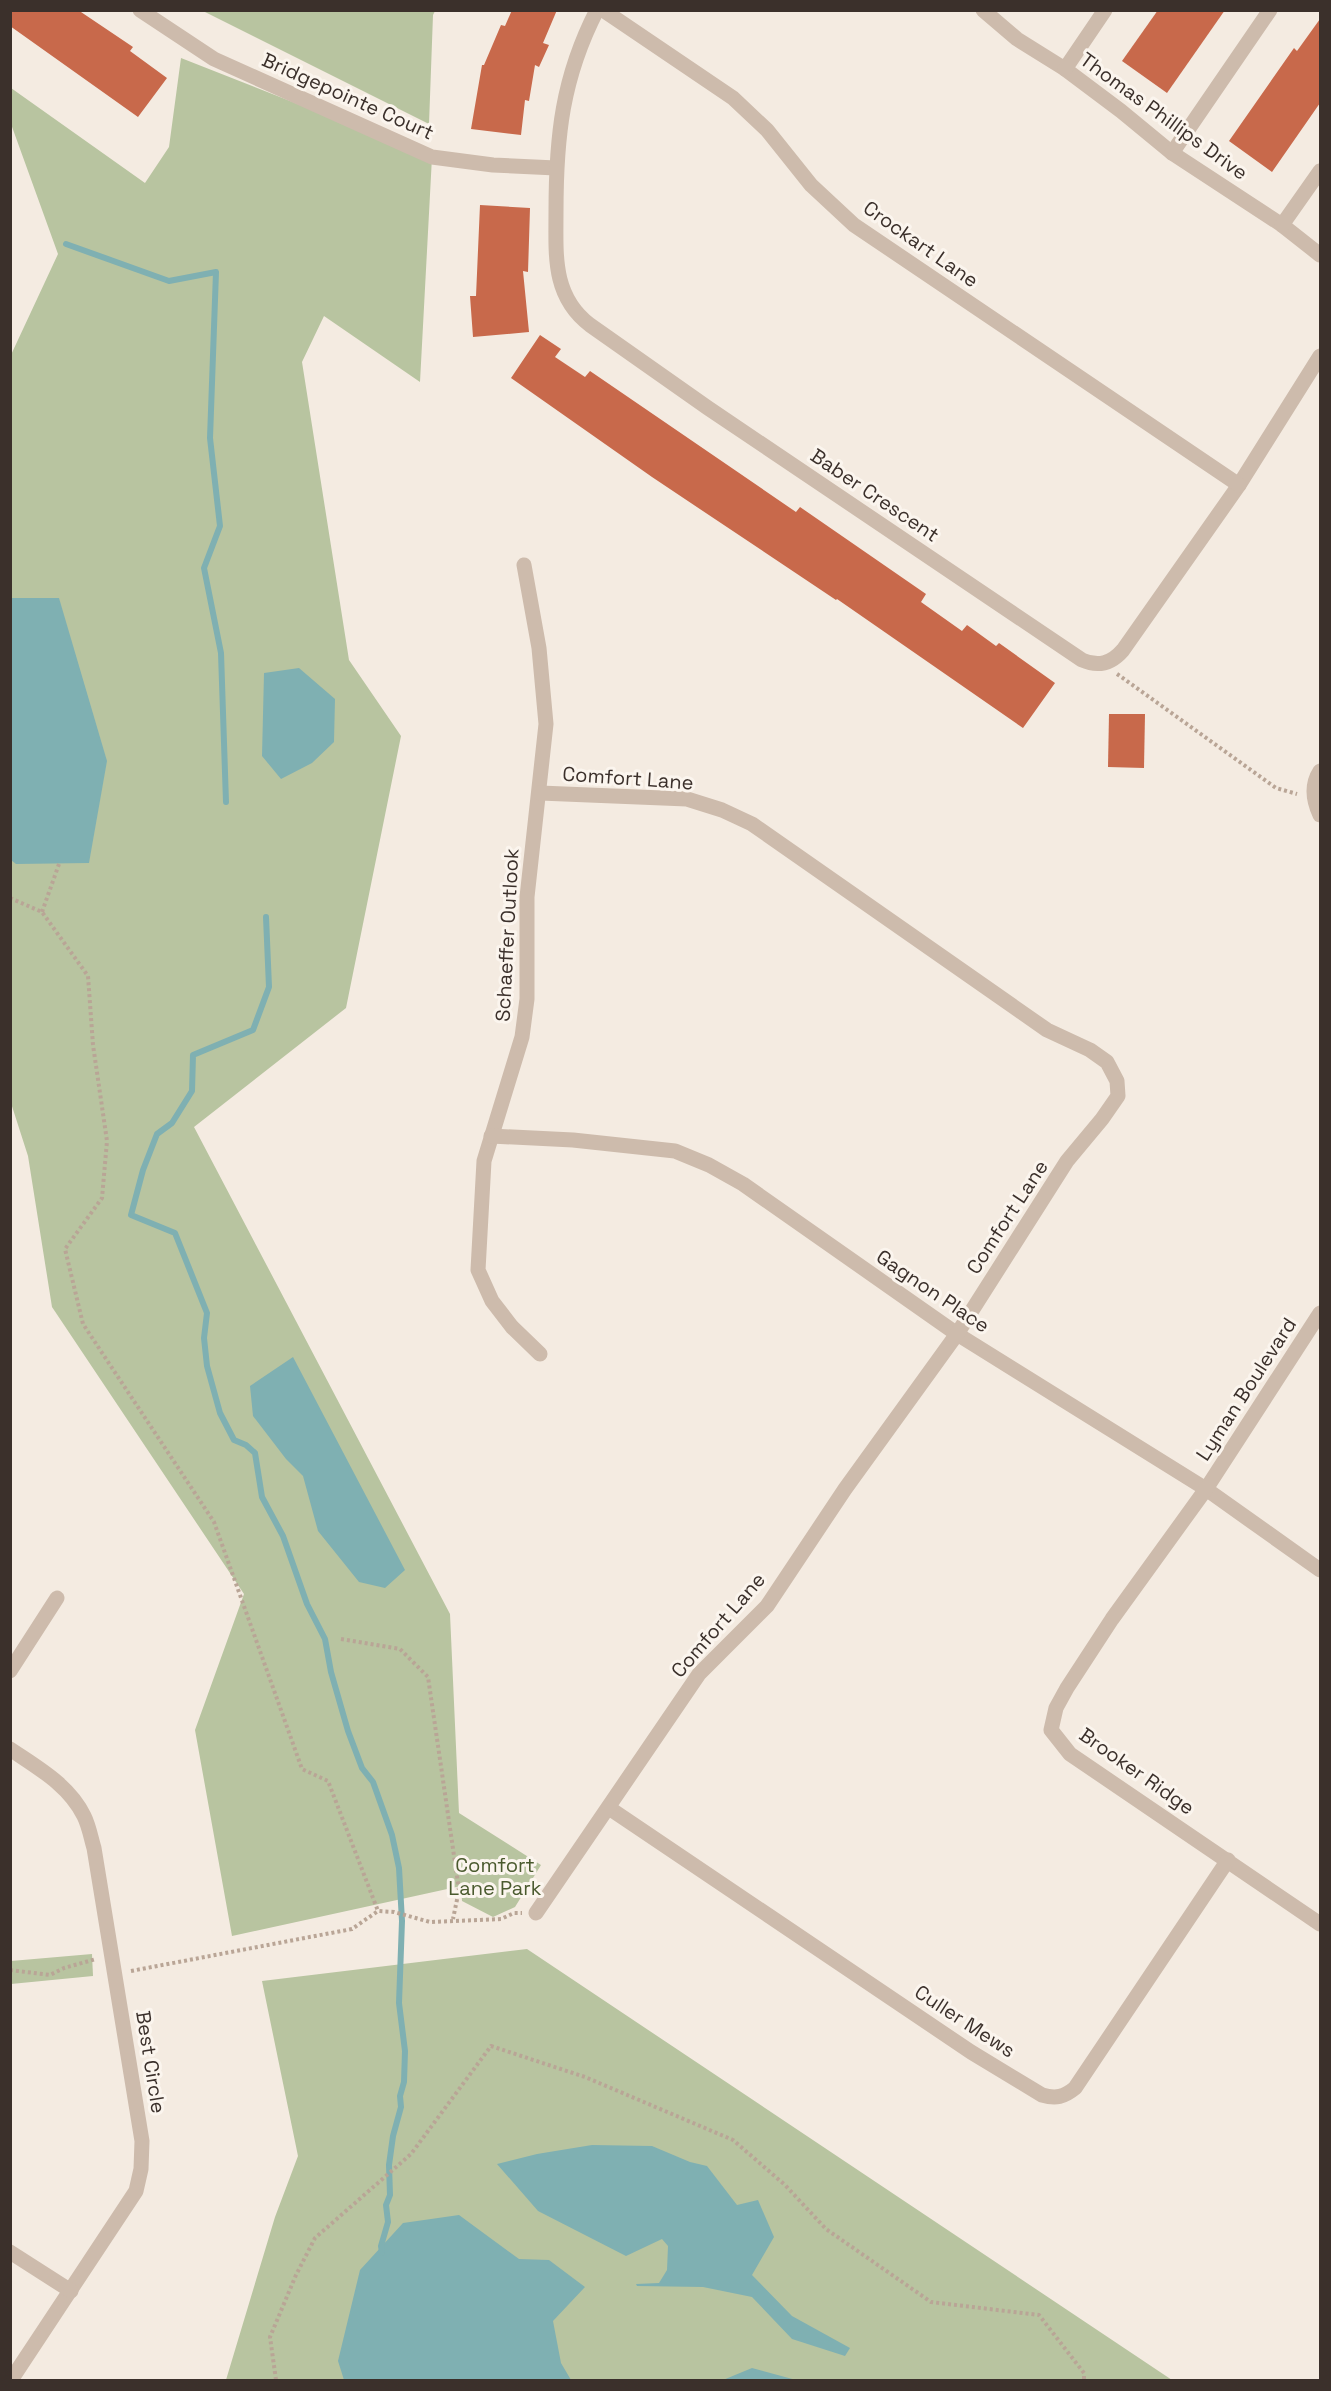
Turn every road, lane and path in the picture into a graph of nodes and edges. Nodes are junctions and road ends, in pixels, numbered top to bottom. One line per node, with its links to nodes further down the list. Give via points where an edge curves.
1 (140, 10): 9 (street, Bridgepointe Court, via 214,59 432,157)
2 (597, 10): 9 (street, Baber Crescent, via 563,99)
3 (603, 10): 14 (street, Crockart Lane, via 733,98 854,225)
4 (983, 10): 7 (street, Thomas Phillips Drive, via 1017,39)
5 (1105, 10): 7 (street)
6 (1270, 10): 8 (street)
7 (1065, 69): 8 (street, Thomas Phillips Drive)
8 (1172, 153): 11 (street, Thomas Phillips Drive)
9 (556, 168): 16 (street, Baber Crescent, via 557,273 566,299 585,321 1082,660)
10 (1320, 171): 11 (street)
11 (1281, 225): 12 (street, Thomas Phillips Drive)
12 (1320, 255)
13 (1320, 356): 14 (street)
14 (1239, 486): 16 (street, via 1123,650)
15 (524, 565): 18 (street, Schaeffer Outlook, via 539,648 546,724)
16 (1100, 664): 19 (path, via 1276,788)
17 (1320, 771): 19 (street)
18 (540, 793): 24 (street, Schaeffer Outlook, via 527,897 527,999 522,1036); 26 (street, Comfort Lane, via 687,799 752,824 1047,1030 1107,1062 1117,1081 1118,1096 1067,1161)
19 (1315, 800): 20 (street)
20 (1320, 815)
21 (59, 864): 23 (path)
22 (10, 898): 23 (path)
23 (42, 912): 36 (path, via 88,976 107,1141 102,1198 65,1249 83,1324 214,1522 302,1769 328,1780)
24 (491, 1136): 26 (street, Gagnon Place, via 675,1151 709,1165 743,1184); 27 (street, Schaeffer Outlook, via 484,1161 478,1270 492,1301)
25 (1320, 1312): 28 (street, Lyman Boulevard)
26 (957, 1334): 28 (street, Gagnon Place); 34 (street, Comfort Lane, via 845,1489 767,1606 699,1674)
27 (540, 1354)
28 (1206, 1489): 29 (street, Gagnon Place); 35 (street, Brooker Ridge, via 1067,1688 1056,1707 1051,1730 1070,1754)
29 (1320, 1570)
30 (57, 1598): 32 (street)
31 (341, 1639): 38 (path, via 400,1648 428,1677 459,1890)
32 (10, 1671)
33 (10, 1749): 40 (street, Best Circle, via 71,1794 85,1817)
34 (609, 1808): 35 (street, Culler Mews, via 971,2052 1052,2098 1065,2096 1075,2088); 37 (street, Comfort Lane)
35 (1228, 1860): 39 (street, Brooker Ridge)
36 (378, 1911): 38 (path, via 430,1922); 42 (path, via 352,1929)
37 (536, 1913): 38 (path, via 514,1912 501,1919)
38 (453, 1919)
39 (1320, 1924)
40 (112, 1954): 41 (path, via 50,1975); 42 (street, Best Circle)
41 (10, 1970)
42 (115, 1974): 44 (street, Best Circle, via 142,2141 141,2169 136,2191)
43 (10, 2252): 44 (street)
44 (71, 2291): 45 (street, Best Circle)
45 (11, 2380)
46 (276, 2380): 47 (path, via 270,2337 315,2238 411,2154 491,2046 585,2077 733,2140 785,2185 826,2229 931,2302 1039,2315 1084,2373)
47 (1084, 2380)

